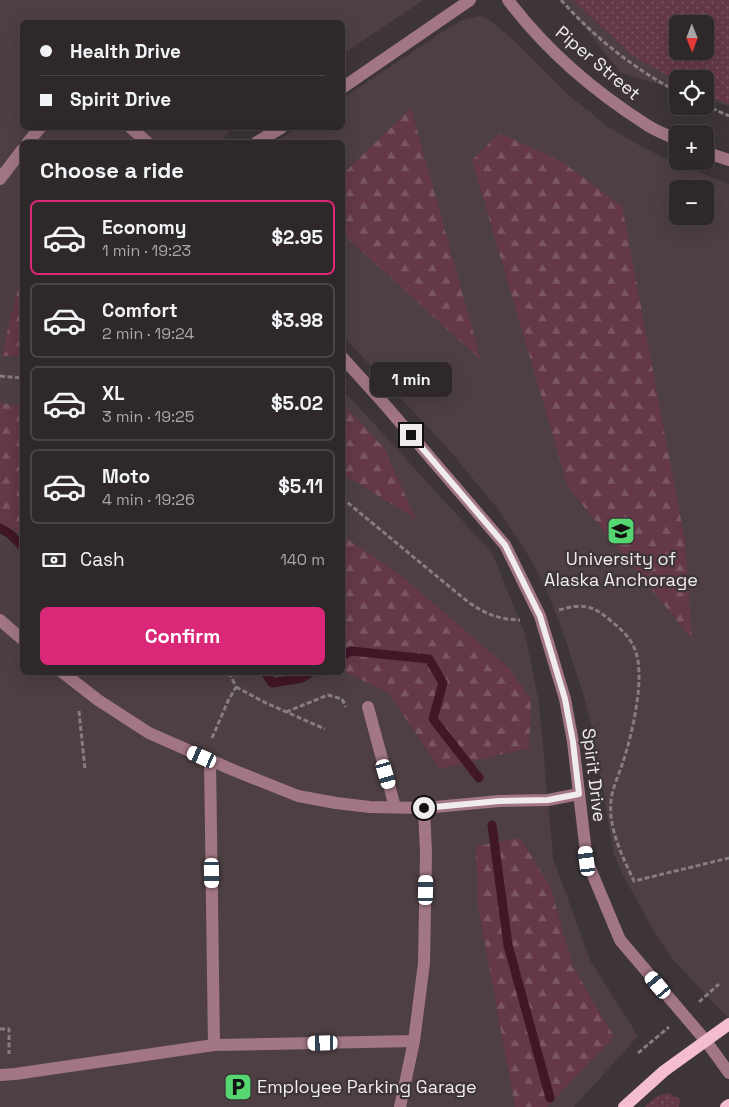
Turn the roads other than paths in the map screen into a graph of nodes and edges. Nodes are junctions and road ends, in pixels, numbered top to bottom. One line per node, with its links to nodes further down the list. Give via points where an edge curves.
1 (470, 0): 3 (street)
2 (508, 0): 7 (street, Piper Street, via 526,24 563,60 648,126)
3 (345, 86)
4 (38, 130): 8 (street)
5 (133, 130): 9 (street)
6 (278, 130): 10 (street)
7 (669, 136)
8 (30, 140)
9 (145, 140)
10 (260, 140)
11 (20, 153): 14 (street)
12 (714, 155): 13 (street)
13 (729, 160)
14 (0, 180)
15 (345, 361): 21 (street, Spirit Drive, via 505,545 540,616 565,699)
16 (0, 620): 17 (street)
17 (20, 637)
18 (66, 675): 20 (street, via 149,733)
19 (368, 707): 22 (street)
20 (210, 760): 22 (street, via 298,796 370,807); 27 (street)
21 (579, 794): 23 (street, via 548,800); 26 (street, Spirit Drive, via 587,861 620,940)
22 (395, 807): 23 (street)
23 (424, 808): 25 (street, via 424,963)
24 (729, 1024): 26 (main road)
25 (414, 1041): 27 (street); 30 (street)
26 (706, 1041): 28 (street, Spirit Drive); 31 (main road, via 664,1071)
27 (214, 1045): 29 (street)
28 (729, 1073)
29 (0, 1075)
30 (400, 1107)
31 (624, 1107)

